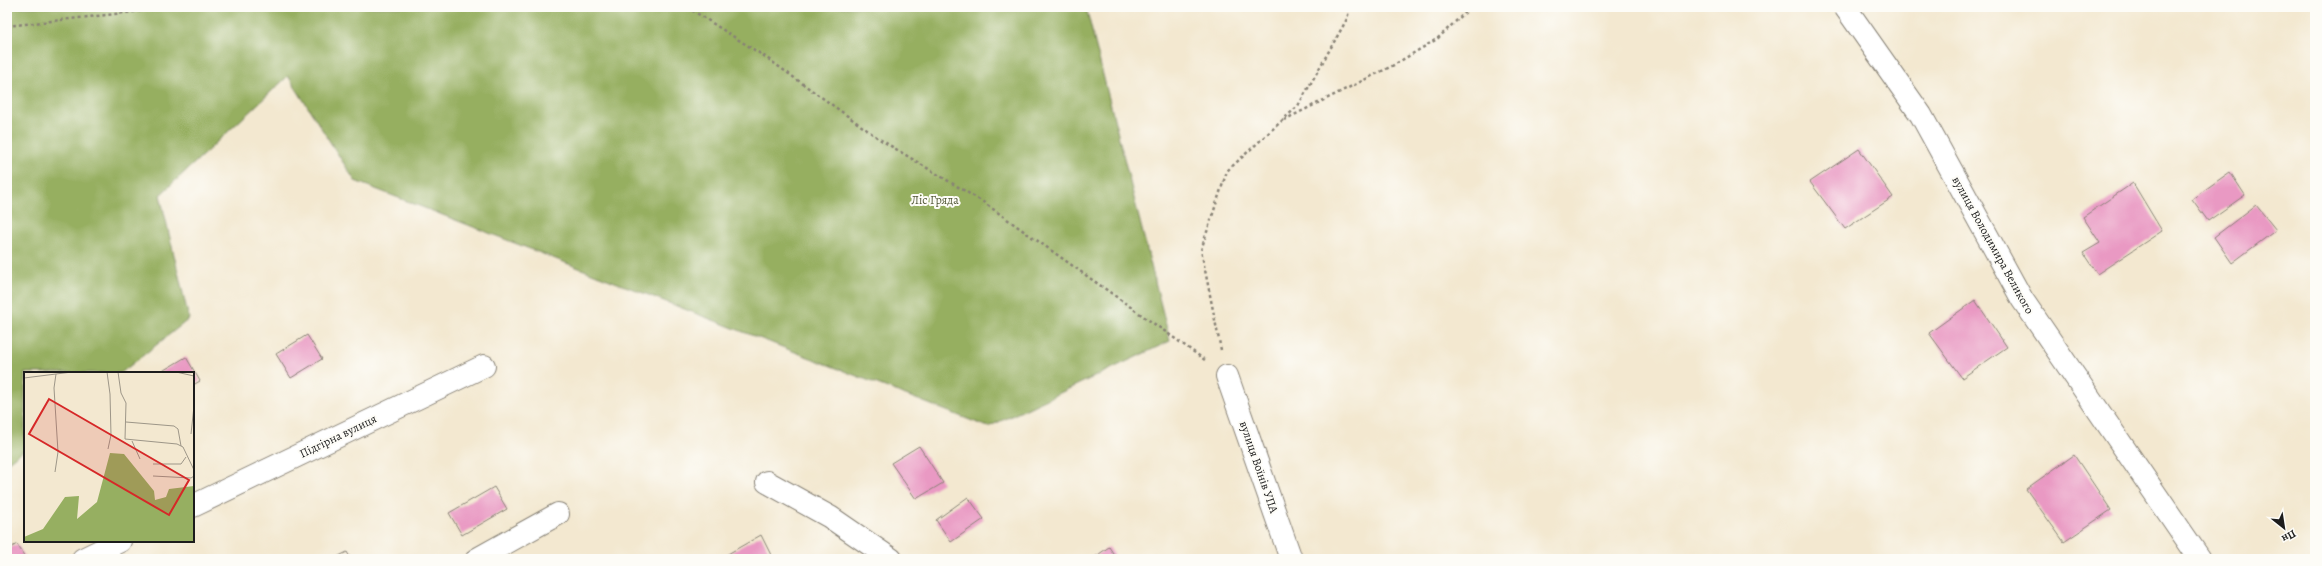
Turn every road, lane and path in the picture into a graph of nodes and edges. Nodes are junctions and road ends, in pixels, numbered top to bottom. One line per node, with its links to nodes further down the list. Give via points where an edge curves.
1 (178, 7): 6 (path)
2 (687, 7): 9 (path, via 764,56 881,140 983,202)
3 (1350, 7): 7 (path, via 1347,19 1298,106)
4 (1470, 7): 7 (path, via 1437,39 1392,66)
5 (1845, 7): 18 (street, вулиця Володимира Великого, via 1921,115 2022,299)
6 (7, 26)
7 (1281, 121): 9 (path, via 1227,171 1201,250)
8 (484, 366): 11 (street, Підгірна вулиця)
9 (1226, 376): 17 (street, вулиця Воїнів УПА)
10 (767, 482): 16 (street, via 830,517)
11 (194, 506)
12 (558, 514): 15 (street)
13 (118, 542): 14 (street)
14 (83, 559)
15 (477, 559)
16 (891, 559)
17 (1291, 559)
18 (2200, 559)

